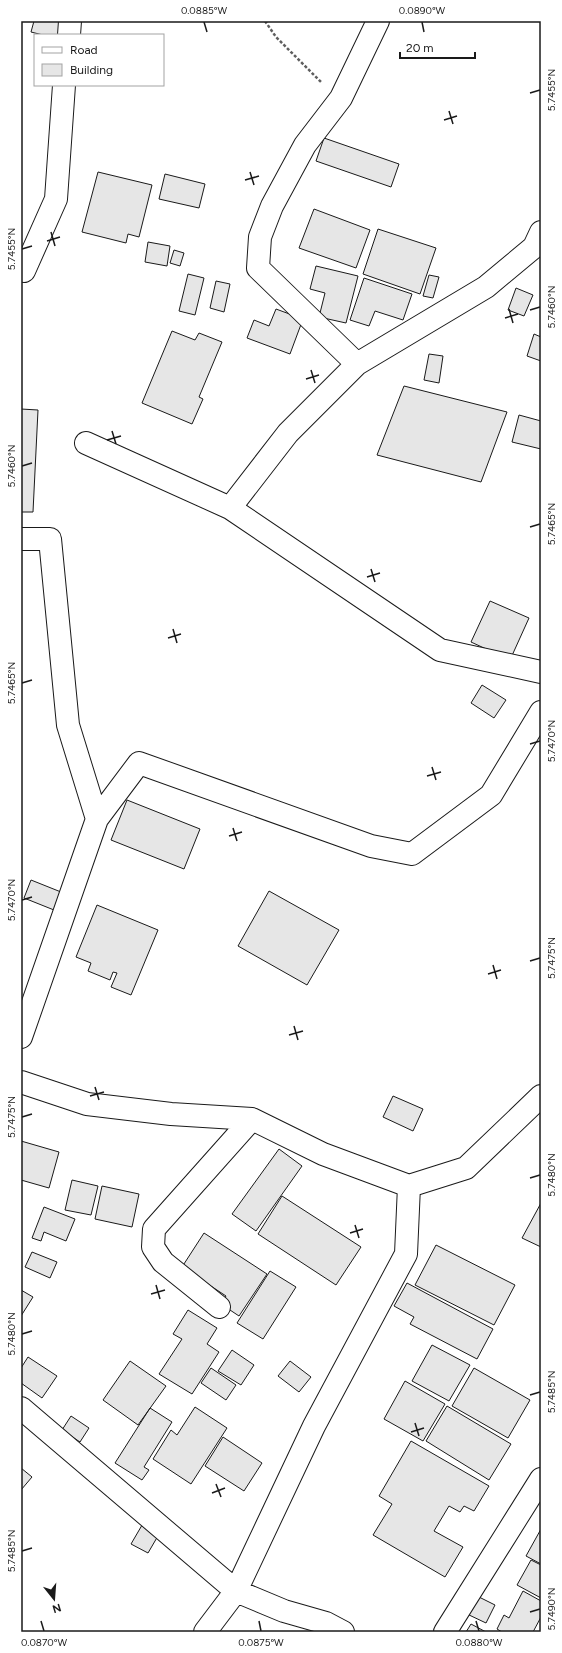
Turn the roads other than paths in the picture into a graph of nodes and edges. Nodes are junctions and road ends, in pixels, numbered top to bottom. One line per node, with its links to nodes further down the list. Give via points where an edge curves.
1 (70, 21): 3 (street)
2 (378, 21): 7 (street, via 341,98 304,145 272,206 260,237 258,268)
3 (69, 34)
4 (64, 86): 6 (street, via 56,199)
5 (541, 232): 7 (street, via 534,247 486,286)
6 (24, 271)
7 (357, 364): 9 (street, via 288,433)
8 (86, 444): 9 (street)
9 (230, 508): 11 (street, via 440,650)
10 (21, 539): 13 (street, via 50,539 68,725)
11 (541, 672)
12 (541, 712): 13 (street, via 490,795 412,854 371,846 139,763)
13 (97, 819): 14 (street)
14 (21, 1036)
15 (21, 1082): 17 (street, via 87,1104 171,1114)
16 (541, 1096): 18 (street, via 466,1168)
17 (252, 1119): 18 (street, via 323,1154); 19 (street, via 154,1229 153,1247 163,1262)
18 (409, 1186): 22 (street, via 406,1254 314,1426)
19 (219, 1307)
20 (21, 1408): 22 (street)
21 (541, 1479): 25 (street)
22 (236, 1591): 23 (street); 24 (street, via 284,1611 326,1623)
23 (206, 1632)
24 (343, 1632)
25 (445, 1632)

